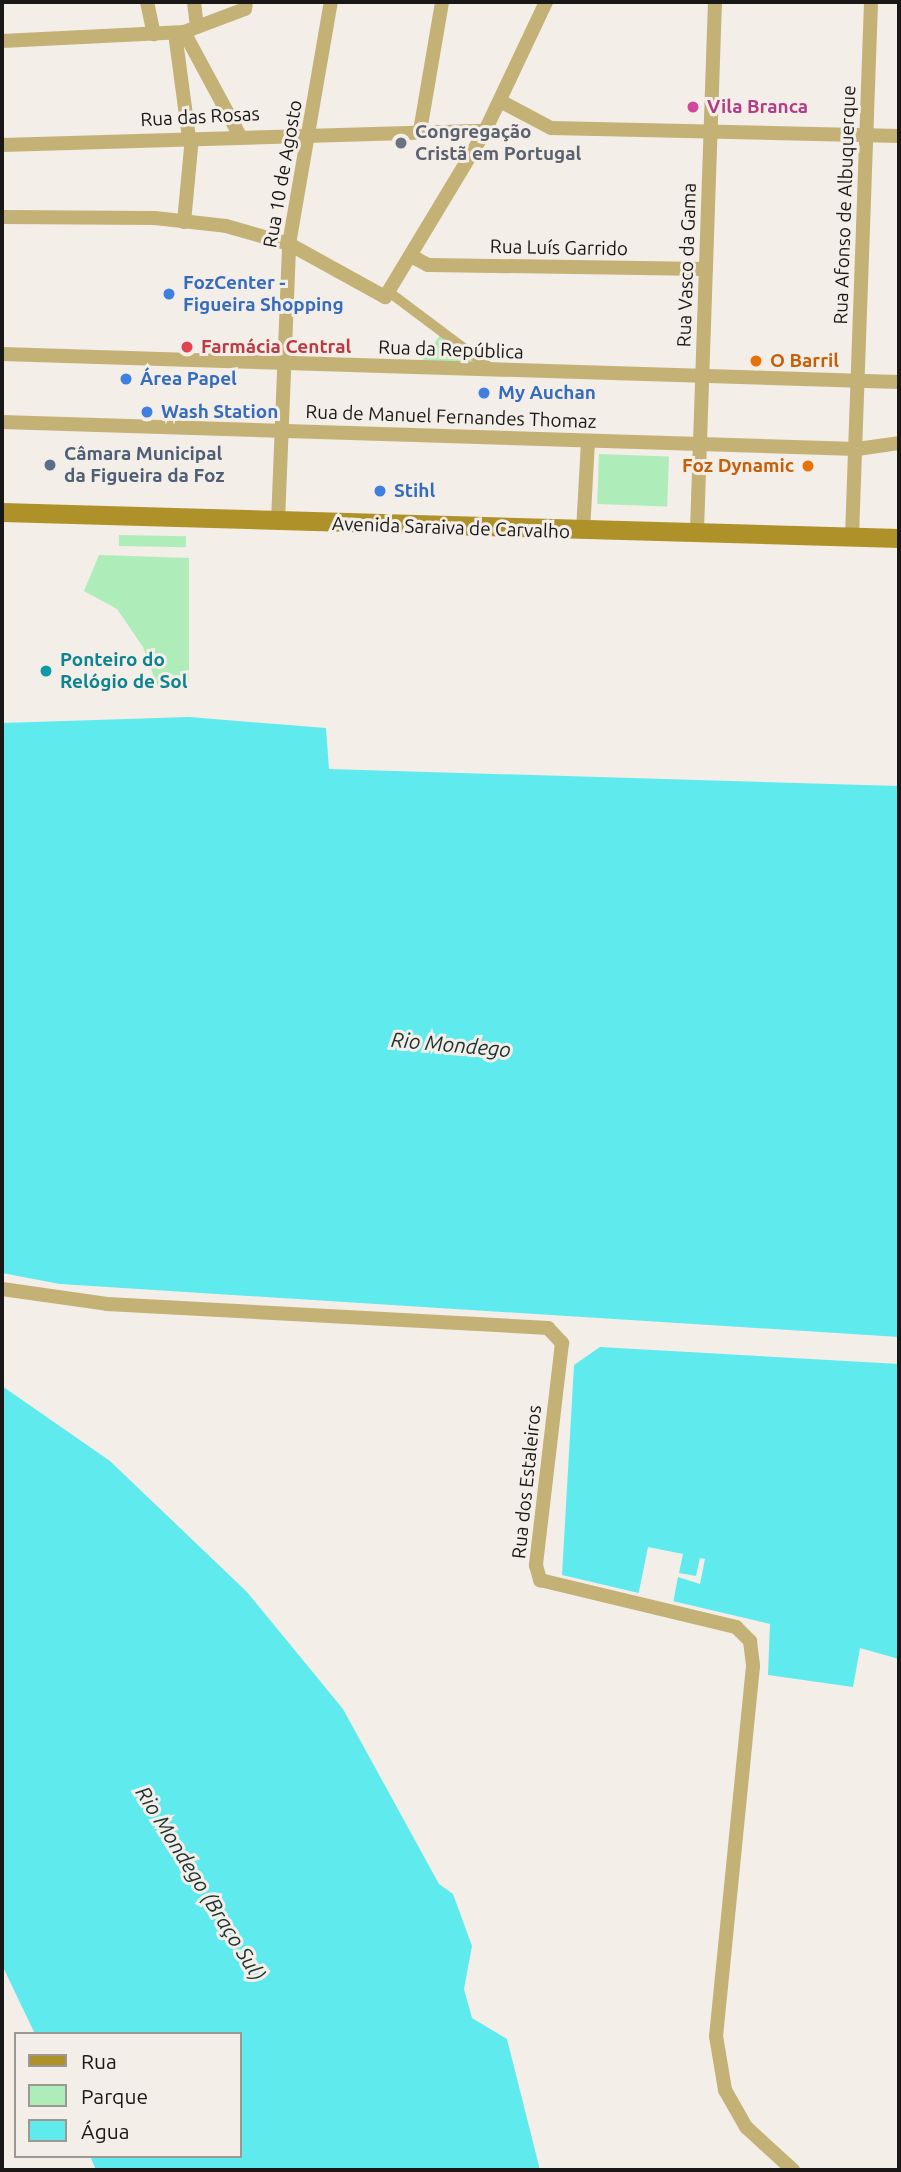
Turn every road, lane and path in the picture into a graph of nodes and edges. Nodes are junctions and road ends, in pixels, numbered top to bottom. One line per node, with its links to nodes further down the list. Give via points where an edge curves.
1 (147, 2): 10 (street)
2 (194, 2): 9 (street)
3 (246, 2): 9 (street, via 246,9)
4 (331, 2): 15 (street, Rua 10 de Agosto)
5 (442, 2): 13 (street)
6 (547, 2): 12 (street)
7 (715, 2): 16 (street, Rua Vasco da Gama)
8 (871, 2): 18 (street, Rua Afonso de Albuquerque)
9 (186, 31): 10 (street); 17 (street); 20 (street)
10 (155, 34): 11 (street)
11 (2, 41)
12 (500, 101): 14 (street); 16 (street, via 551,128)
13 (420, 131): 14 (street, Rua das Rosas); 15 (street, Rua das Rosas)
14 (485, 131): 25 (street)
15 (310, 132): 17 (street, Rua das Rosas); 24 (street, Rua 10 de Agosto)
16 (712, 132): 18 (street); 26 (street, Rua Vasco da Gama)
17 (239, 134): 20 (street, Rua das Rosas)
18 (867, 135): 19 (street); 32 (street, Rua Afonso de Albuquerque)
19 (899, 136)
20 (190, 138): 21 (street, Rua das Rosas); 23 (street)
21 (2, 145)
22 (2, 218): 23 (street)
23 (184, 222): 24 (street)
24 (289, 244): 27 (street); 29 (street, Rua 10 de Agosto)
25 (413, 257): 26 (street, Rua Luís Garrido, via 428,265); 27 (street)
26 (706, 270): 31 (street, Rua Vasco da Gama)
27 (387, 294): 30 (street)
28 (2, 354): 29 (street, Rua da República)
29 (280, 364): 30 (street, Rua da República); 35 (street, Rua 10 de Agosto)
30 (494, 370): 31 (street, Rua da República)
31 (701, 377): 32 (street, Rua da República); 37 (street, Rua Vasco da Gama)
32 (859, 381): 33 (street, Rua da República); 39 (street, Rua Afonso de Albuquerque)
33 (899, 382)
34 (2, 422): 35 (street, Rua de Manuel Fernandes Thomaz)
35 (281, 431): 36 (street, Rua de Manuel Fernandes Thomaz); 43 (street, Rua 10 de Agosto)
36 (588, 441): 37 (street, Rua de Manuel Fernandes Thomaz); 45 (street)
37 (699, 443): 39 (street, Rua de Manuel Fernandes Thomaz); 44 (street, Rua Vasco da Gama)
38 (899, 443): 40 (street, Rua de Manuel Fernandes Thomaz)
39 (857, 449): 40 (street, Rua de Manuel Fernandes Thomaz); 46 (street, Rua Afonso de Albuquerque)
40 (875, 449): 41 (street)
41 (899, 453)
42 (2, 512): 43 (main road, Avenida Saraiva de Carvalho)
43 (278, 523): 45 (main road, Avenida Saraiva de Carvalho)
44 (697, 530): 45 (main road, Avenida Saraiva de Carvalho); 46 (main road, Avenida Saraiva de Carvalho)
45 (583, 531)
46 (852, 536): 47 (main road, Avenida Saraiva de Carvalho)
47 (899, 538)
48 (2, 1289): 49 (street, Rua dos Estaleiros, via 107,1304 548,1328 562,1342 536,1565 540,1580 736,1627 750,1641 716,2036 724,2090 746,2127)
49 (793, 2170)

